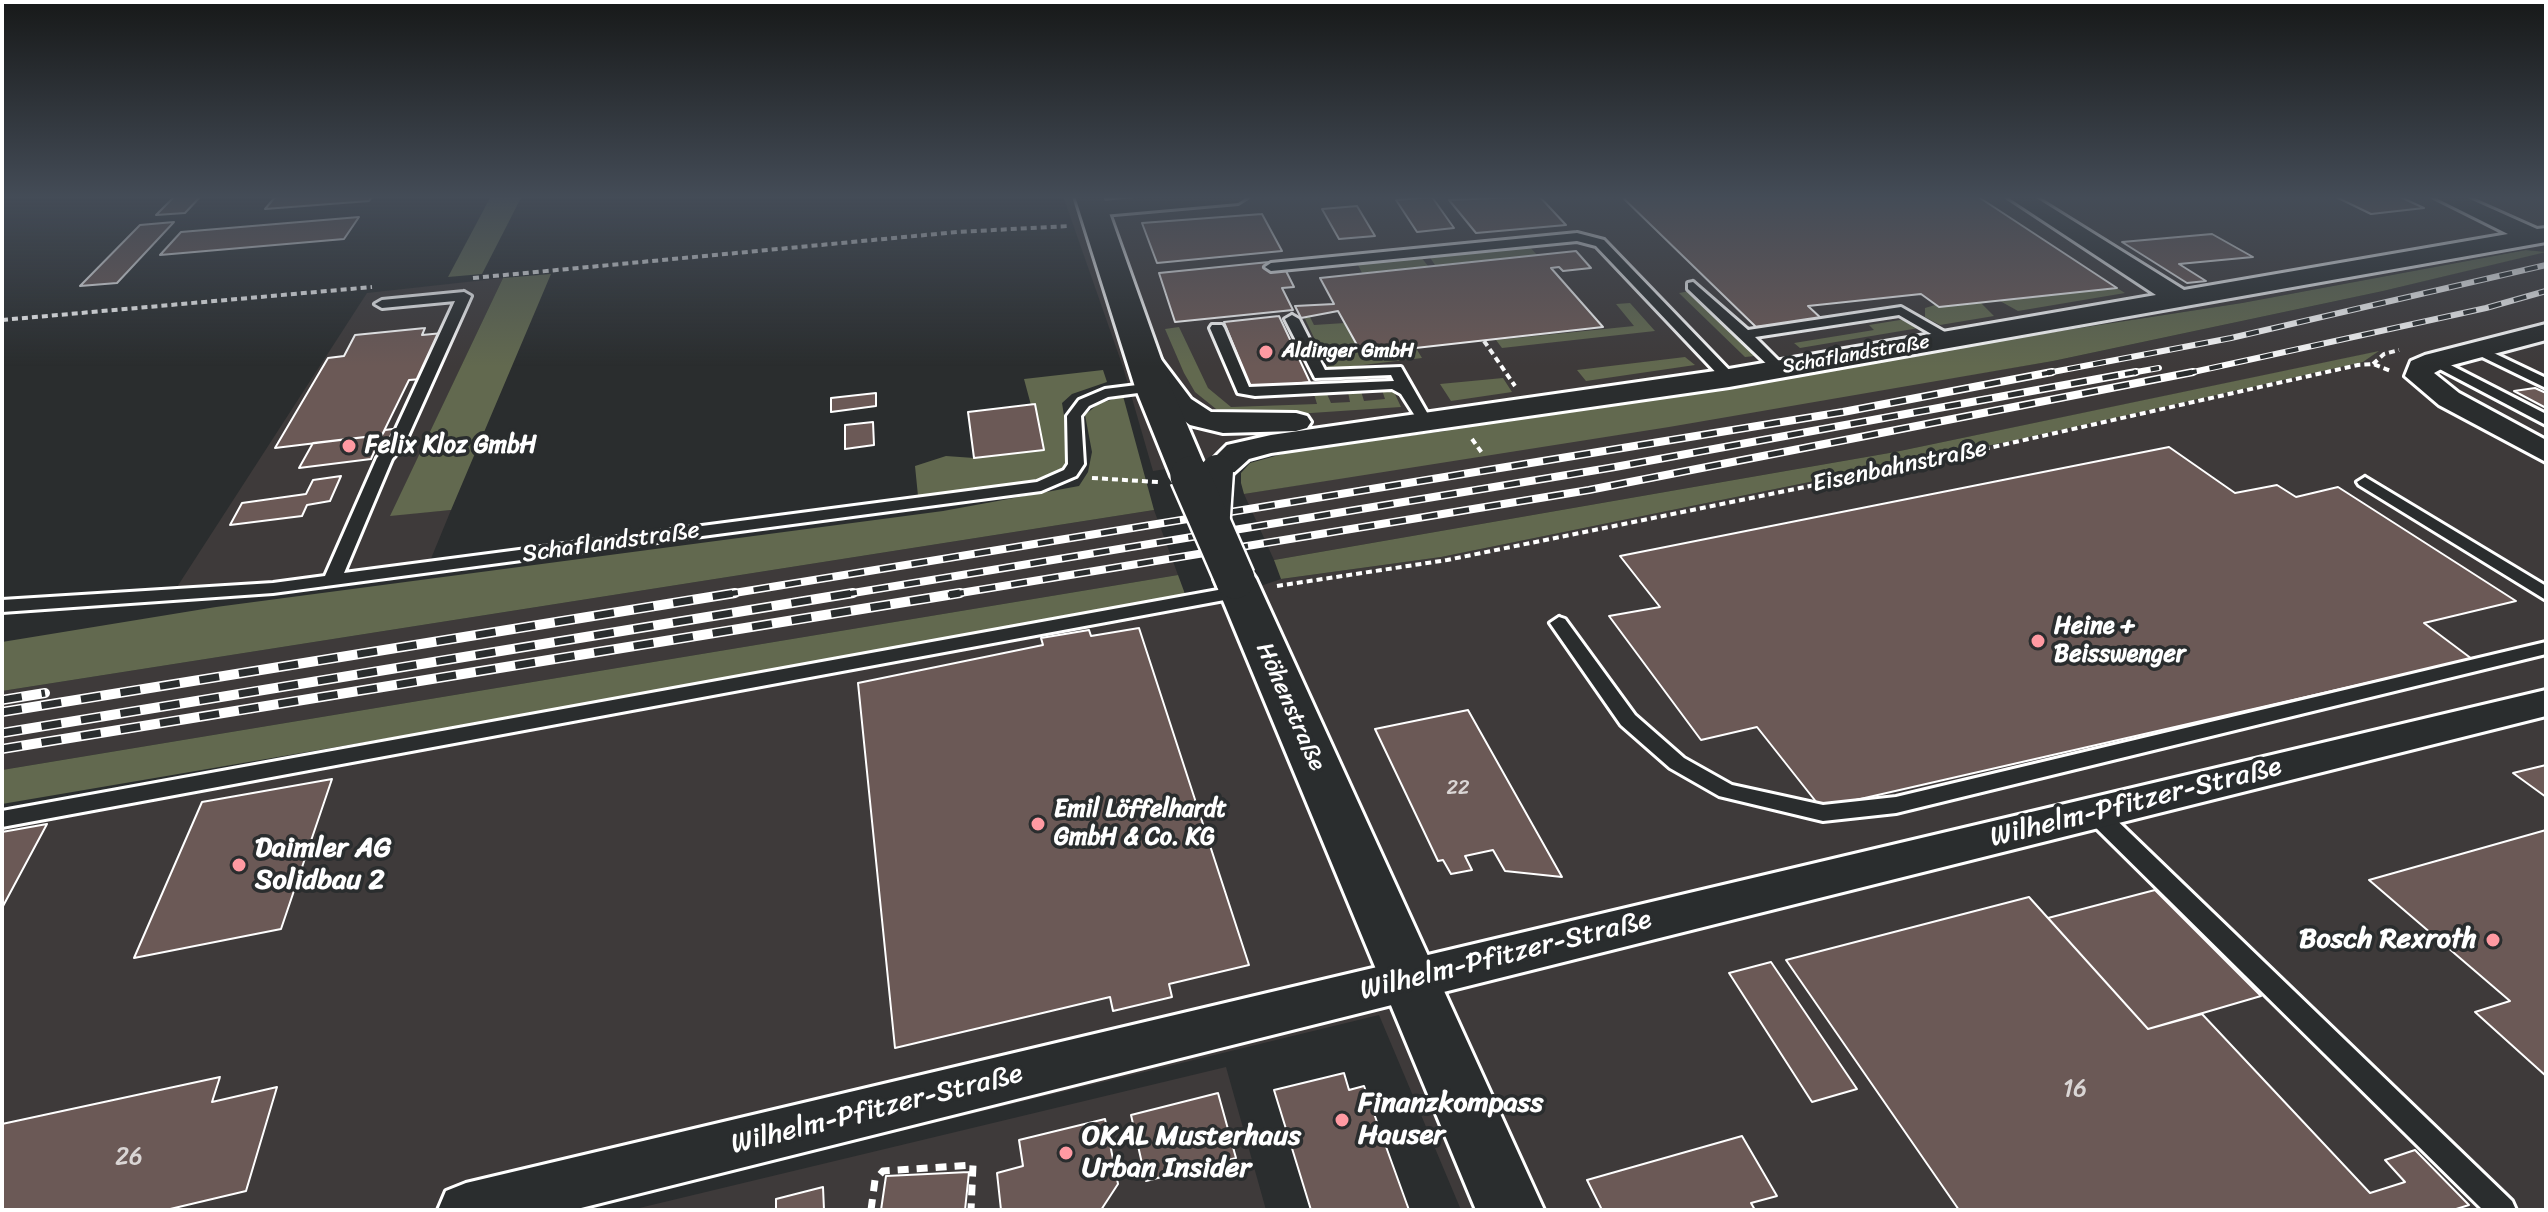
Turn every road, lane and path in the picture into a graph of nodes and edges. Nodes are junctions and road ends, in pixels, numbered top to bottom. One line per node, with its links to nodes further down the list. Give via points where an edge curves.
1 (739, 253): 8 (path)
2 (1108, 253): 21 (main road, Höhenstraße)
3 (1418, 253): 7 (lane)
4 (1609, 253): 24 (lane)
5 (2106, 253): 11 (street)
6 (2448, 253): 11 (street, Schaflandstraße)
7 (1271, 267)
8 (458, 279)
9 (380, 286): 14 (path)
10 (1693, 286): 17 (lane)
11 (2178, 298): 18 (street, Schaflandstraße)
12 (382, 304): 34 (lane, via 464,296)
13 (1292, 319): 28 (lane, via 1320,375 1396,370)
14 (2, 320)
15 (1217, 328): 28 (lane, via 1243,390 1377,383)
16 (2546, 332): 20 (street)
17 (1745, 335): 18 (lane, via 1901,311); 22 (lane)
18 (1950, 339): 22 (street, Schaflandstraße)
19 (1484, 341): 27 (path)
20 (2479, 350): 23 (street); 25 (lane)
21 (1142, 353): 26 (main road, Höhenstraße); 28 (street, Schaflandstraße, via 1181,405 1201,419 1223,424 1275,424)
22 (1779, 368): 24 (street, Schaflandstraße)
23 (2427, 368): 29 (lane); 30 (street, via 2449,399); 35 (path, Eisenbahnstraße, via 2358,365 1913,465 1447,560)
24 (1729, 378): 27 (street, Schaflandstraße)
25 (2546, 384)
26 (1153, 387): 31 (main road, Höhenstraße); 32 (lane, via 1105,393 1084,403 1074,416 1076,464)
27 (1533, 406): 28 (street, Schaflandstraße); 31 (street, Schaflandstraße)
28 (1413, 408): 31 (street, Schaflandstraße, via 1195,439)
29 (2546, 420)
30 (2546, 453)
31 (1206, 464): 32 (path, via 1151,482 1119,477); 35 (main road, Höhenstraße, bridge, via 1213,530)
32 (1056, 482): 34 (lane, Schaflandstraße)
33 (2365, 482): 36 (lane)
34 (332, 580): 37 (lane, Schaflandstraße)
35 (1238, 586): 42 (lane); 43 (main road, Höhenstraße)
36 (2546, 594)
37 (2, 606)
38 (1559, 623): 39 (lane, via 1628,720 1677,763 1726,791 1823,813 1896,805)
39 (2546, 648)
40 (2546, 703): 41 (street, Wilhelm-Pfitzer-Straße)
41 (2095, 813): 43 (street, Wilhelm-Pfitzer-Straße); 48 (lane)
42 (2, 819)
43 (1412, 979): 44 (street, Wilhelm-Pfitzer-Straße); 47 (main road, Höhenstraße)
44 (466, 1210)
45 (871, 1210): 46 (path, via 875,1180 883,1171 973,1165)
46 (971, 1210)
47 (1510, 1210)
48 (2502, 1210)

